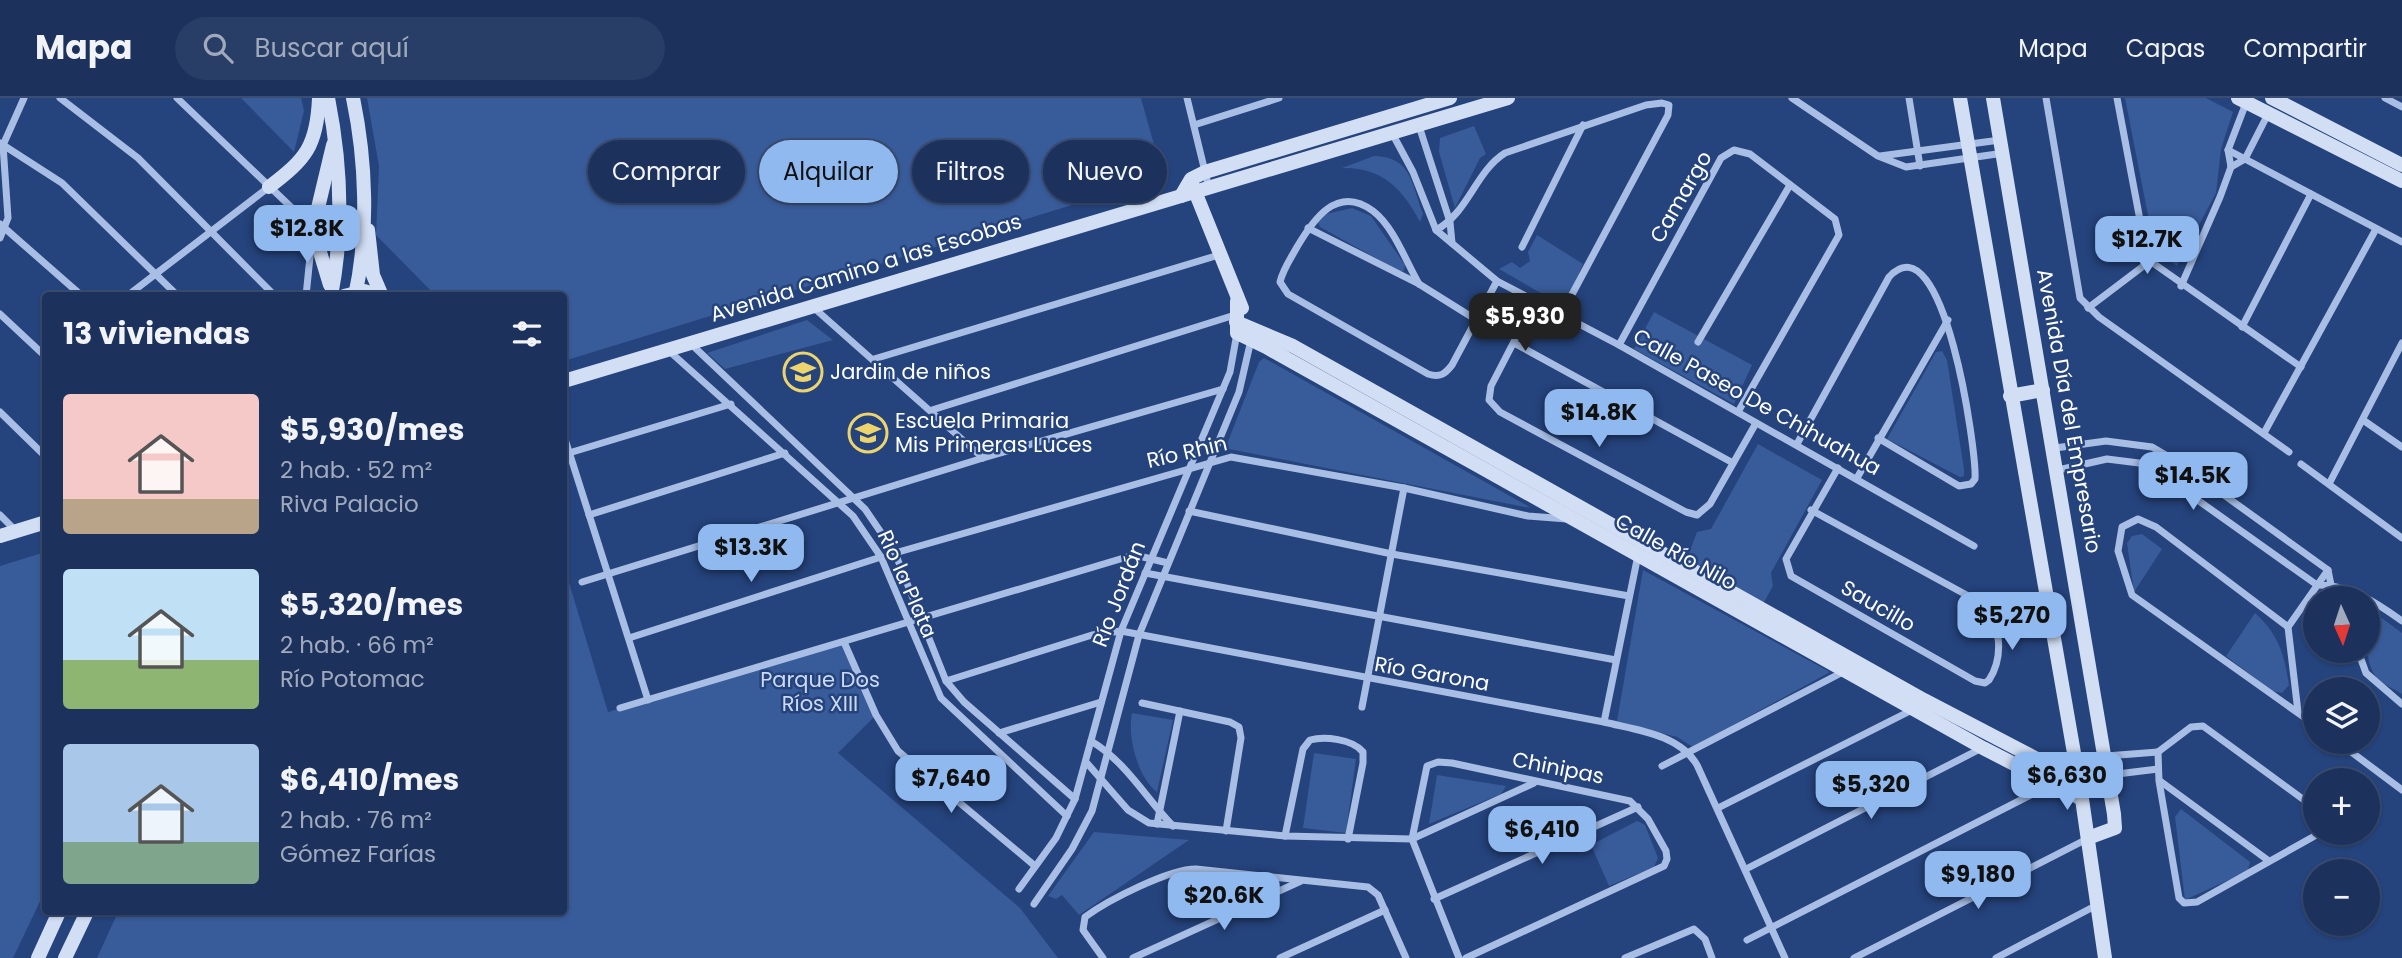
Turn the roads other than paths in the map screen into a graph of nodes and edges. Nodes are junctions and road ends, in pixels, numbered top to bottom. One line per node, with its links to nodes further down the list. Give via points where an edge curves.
1 (24, 98): 27 (street)
2 (60, 98): 49 (street, via 138,158)
3 (177, 98): 40 (street)
4 (319, 98): 40 (street, via 311,146 302,161)
5 (328, 98): 26 (street)
6 (353, 98): 43 (street)
7 (1187, 98): 22 (street)
8 (1279, 98): 22 (street)
9 (1508, 98): 24 (street, Avenida Camino a las Escobas)
10 (1792, 98): 32 (street)
11 (1909, 98): 30 (street)
12 (1961, 98): 31 (street)
13 (1993, 98): 28 (street, Avenida Día del Empresario)
14 (2046, 98): 75 (street, via 2080,298)
15 (2117, 98): 57 (street)
16 (2272, 98): 34 (street)
17 (2385, 98): 20 (street)
18 (1446, 99): 37 (street, Avenida Camino a las Escobas)
19 (2242, 100): 21 (street); 29 (street)
20 (2402, 107)
21 (2268, 114): 33 (street); 38 (street)
22 (1194, 125): 37 (street)
23 (1583, 125): 44 (street, via 1498,158); 54 (street); 77 (street, via 1658,103 1670,108)
24 (1419, 126): 25 (street, Avenida Camino a las Escobas); 44 (street)
25 (1392, 133): 41 (street, Avenida Camino a las Escobas); 50 (street, Calle Paseo De Chihuahua)
26 (335, 136): 47 (street); 55 (street)
27 (2, 144): 45 (street); 58 (street, via 62,183)
28 (2002, 146): 31 (street); 31 (street); 95 (street, Avenida Día del Empresario)
29 (2228, 150): 33 (street); 36 (street)
30 (1918, 152): 31 (street); 32 (street); 35 (street)
31 (1970, 152): 35 (street); 96 (street)
32 (1878, 156): 35 (street, via 1906,167)
33 (2245, 159): 36 (street); 42 (street)
34 (2402, 165)
35 (1920, 166)
36 (2231, 167): 62 (street)
37 (1205, 172): 41 (street, Avenida Camino a las Escobas)
38 (2402, 181)
39 (1790, 185): 82 (street); 86 (street, Camargo, via 1742,151 1721,158); 100 (street, Camargo, via 1835,219 1839,235)
40 (269, 187): 47 (street); 49 (street)
41 (1194, 189): 56 (street); 74 (street, Avenida Camino a las Escobas)
42 (2311, 194): 48 (street); 81 (street)
43 (363, 218): 59 (street); 72 (street)
44 (1450, 222): 50 (street); 53 (street)
45 (3, 226): 51 (street); 63 (street)
46 (1308, 228): 61 (street); 61 (street, via 1331,206 1365,205 1384,222); 78 (street, via 1281,276 1284,290 1428,374 1447,372)
47 (313, 229): 55 (street); 67 (street); 68 (street)
48 (2376, 229): 52 (street); 92 (street)
49 (211, 230): 58 (street); 66 (street)
50 (1436, 230): 53 (street, Calle Paseo De Chihuahua)
51 (0, 238)
52 (2402, 242)
53 (1452, 243): 60 (street, Calle Paseo De Chihuahua)
54 (1522, 247)
55 (338, 252): 59 (street); 69 (street)
56 (1219, 255): 80 (street); 90 (street)
57 (2150, 261): 62 (street); 75 (street)
58 (155, 273): 64 (street); 65 (street)
59 (359, 273): 70 (street); 71 (street)
60 (1497, 281): 73 (street, Calle Paseo De Chihuahua); 78 (street)
61 (1419, 284): 78 (street)
62 (2181, 286): 81 (street)
63 (77, 292)
64 (132, 292)
65 (174, 292)
66 (271, 292)
67 (306, 292)
68 (342, 292)
69 (343, 292)
70 (345, 292)
71 (377, 292)
72 (379, 292)
73 (1535, 301): 77 (street, Calle Paseo De Chihuahua); 84 (street)
74 (812, 307): 83 (street, Avenida Camino a las Escobas); 90 (street)
75 (2088, 308): 103 (street)
76 (0, 314): 88 (street)
77 (1561, 315): 86 (street, Calle Paseo De Chihuahua)
78 (1475, 319)
79 (1948, 320): 104 (street); 104 (street, via 1975,479 1959,486); 105 (street, via 1926,279 1909,270 1894,272)
80 (1241, 321): 94 (street, Río Jordán); 98 (street); 114 (street, via 1241,384); 131 (street, Calle Río Nilo); 137 (street, Calle Río Nilo, via 1293,346)
81 (2242, 327): 92 (street)
82 (1698, 342)
83 (690, 343): 87 (street, Avenida Camino a las Escobas); 125 (street, Rio la Plata)
84 (1514, 343): 115 (street); 115 (street, via 1489,391 1492,405 1500,412 1691,514 1707,509)
85 (2402, 343): 89 (street)
86 (1619, 345): 100 (street, Calle Paseo De Chihuahua)
87 (668, 349): 93 (street, Avenida Camino a las Escobas); 97 (street, Rio la Plata)
88 (42, 353)
89 (2394, 358): 91 (street); 101 (street)
90 (874, 359): 98 (street)
91 (2402, 364)
92 (2301, 367): 103 (street)
93 (567, 380)
94 (1223, 388): 113 (street); 118 (street, Río Jordán)
95 (2043, 390): 96 (street); 108 (street, Avenida Día del Empresario)
96 (2010, 396): 192 (street)
97 (731, 404): 111 (street); 112 (street, Rio la Plata)
98 (932, 410): 113 (street)
99 (0, 412): 110 (street)
100 (1738, 412): 102 (street, Calle Paseo De Chihuahua)
101 (2363, 419): 107 (street); 123 (street)
102 (1756, 423): 105 (street, Calle Paseo De Chihuahua); 115 (street)
103 (2264, 433): 109 (street)
104 (1878, 439): 122 (street)
105 (1797, 444): 119 (street, Calle Paseo De Chihuahua)
106 (567, 446): 111 (street)
107 (2402, 447)
108 (2054, 448): 116 (street, via 2126,442 2151,447); 120 (street, Avenida Día del Empresario)
109 (2289, 452)
110 (42, 453)
111 (569, 453): 129 (street)
112 (785, 453): 126 (street, Rio la Plata); 129 (street)
113 (983, 458): 125 (street)
114 (1211, 461): 118 (street, Río Rhin); 124 (street, Río Rhin, via 1240,457); 128 (street)
115 (1733, 463)
116 (2180, 464): 121 (street); 143 (street)
117 (2301, 464): 123 (street)
118 (1190, 467): 138 (street, Río Rhin); 141 (street, Río Jordán)
119 (1838, 467): 122 (street, Calle Paseo De Chihuahua); 127 (street, Saucillo)
120 (2058, 470): 121 (street, via 2124,459 2147,464); 185 (street, Avenida Día del Empresario)
121 (2170, 477): 148 (street)
122 (1857, 478): 136 (street, Calle Paseo De Chihuahua)
123 (2329, 484): 135 (street)
124 (1405, 488): 131 (street, Río Rhin, via 1528,516); 139 (street)
125 (854, 498): 126 (street); 138 (street, Rio la Plata, via 876,521)
126 (839, 503): 140 (street, Rio la Plata); 144 (street)
127 (1811, 510): 127 (street, Saucillo, via 1786,559 1791,576 1975,681 1989,680 1999,649 1994,619 1983,604)
128 (1189, 511): 139 (street); 142 (street)
129 (589, 514): 144 (street)
130 (0, 515): 133 (street)
131 (1576, 519): 137 (street, Calle Río Nilo)
132 (42, 523): 133 (street)
133 (16, 531): 134 (street)
134 (0, 536)
135 (2402, 538)
136 (1975, 546)
137 (1639, 548): 150 (street); 162 (street, Calle Río Nilo); 164 (street, Calle Río Nilo)
138 (895, 553): 153 (street, Rio la Plata)
139 (1392, 554): 150 (street); 152 (street)
140 (881, 557): 155 (street, Rio la Plata); 159 (street)
141 (1150, 558): 142 (street); 145 (street, Río Jordán); 153 (street, via 1127,557)
142 (1168, 563): 146 (street)
143 (2328, 570): 148 (street); 149 (street)
144 (609, 573): 147 (street); 159 (street)
145 (1145, 573): 146 (street); 157 (street, Río Jordán)
146 (1162, 576): 152 (street); 158 (street)
147 (582, 582)
148 (2317, 585): 149 (street); 156 (street)
149 (2331, 585)
150 (1629, 597): 161 (street)
151 (2380, 606): 154 (street)
152 (1380, 617): 161 (street); 165 (street)
153 (920, 618): 155 (street); 166 (street, Rio la Plata)
154 (2402, 621)
155 (908, 622): 160 (street); 202 (street, Rio la Plata, via 941,698)
156 (2288, 627): 175 (street); 175 (street, via 2156,527 2138,519 2122,527 2118,551 2132,595)
157 (1121, 631): 158 (street, Río Garona); 166 (street, Río Garona, via 1082,638); 168 (street, Río Jordán)
158 (1139, 635): 165 (street, Río Garona); 181 (street)
159 (629, 638): 167 (street)
160 (844, 642): 167 (street); 212 (street, via 890,740 909,762)
161 (1616, 660): 177 (street)
162 (1859, 663): 164 (street); 191 (street, Calle Río Nilo)
163 (2362, 663): 170 (street, via 2366,673)
164 (1845, 671): 173 (street, Calle Río Nilo); 182 (street)
165 (1368, 680): 171 (street); 177 (street, Río Garona)
166 (946, 681): 178 (street, Rio la Plata)
167 (648, 700): 172 (street)
168 (1101, 702): 178 (street); 179 (street, Río Jordán)
169 (1142, 703): 174 (street)
170 (2402, 704)
171 (1362, 707)
172 (620, 708)
173 (1915, 709): 180 (street, Calle Río Nilo); 200 (street)
174 (1180, 711): 201 (street); 205 (street, via 1239,727)
175 (2298, 712): 176 (street)
176 (2303, 716)
177 (1604, 723): 182 (street, Río Garona, via 1659,737)
178 (999, 733): 196 (street, Rio la Plata)
179 (1091, 741): 181 (street); 186 (street, Río Jordán)
180 (1983, 748): 191 (street, Calle Río Nilo); 213 (street)
181 (1109, 752): 190 (street); 201 (street)
182 (1688, 752): 187 (street); 200 (street)
183 (2158, 752): 185 (street); 188 (street); 198 (street, via 2191,727 2203,726)
184 (2354, 754): 195 (street)
185 (2106, 756): 189 (street, Avenida Día del Empresario)
186 (1086, 762): 190 (street); 196 (street, Río Jordán)
187 (1662, 766)
188 (2158, 769): 189 (street); 193 (street)
189 (2109, 775): 207 (street, Avenida Día del Empresario, via 2115,828)
190 (1102, 779): 203 (street, via 1135,816); 217 (street, via 1081,834)
191 (2058, 779): 192 (street, Calle Río Nilo); 197 (street, Calle Río Nilo); 222 (street)
192 (2079, 781): 197 (street)
193 (2159, 781): 211 (street); 211 (street, via 2179,898 2184,903 2197,902)
194 (1535, 782): 199 (street, Chinipas, via 1605,794); 209 (street); 209 (street, Chinipas, via 1452,763 1432,763 1423,776)
195 (2402, 790)
196 (1076, 799): 202 (street, Río Jordán)
197 (2082, 799): 207 (street)
198 (2303, 799)
199 (1638, 807): 216 (street); 231 (street, via 1665,851 1664,866)
200 (1718, 808): 213 (street)
201 (1158, 811): 203 (street); 204 (street)
202 (1067, 817): 212 (street, Río Jordán)
203 (1157, 824): 204 (street)
204 (1174, 826): 205 (street)
205 (1226, 831): 206 (street)
206 (1285, 836): 208 (street); 208 (street, via 1303,749 1310,740 1324,738 1363,751)
207 (2088, 838): 218 (street); 235 (street)
208 (1348, 839): 209 (street)
209 (1412, 839): 216 (street)
210 (2303, 842): 211 (street)
211 (2269, 861)
212 (1035, 866): 215 (street, Río Jordán)
213 (1746, 869): 222 (street)
214 (1304, 880): 219 (street, via 1368,887); 226 (street, via 1178,870 1089,914 1082,925); 227 (street)
215 (1019, 890)
216 (1434, 899): 230 (street)
217 (1034, 904)
218 (2097, 905): 236 (street); 237 (street)
219 (1385, 910): 228 (street); 229 (street)
220 (59, 915): 224 (street)
221 (86, 915): 225 (street)
222 (1772, 928): 223 (street); 234 (street)
223 (1747, 940)
224 (38, 958)
225 (65, 958)
226 (1103, 958)
227 (1133, 958)
228 (1280, 958)
229 (1406, 958)
230 (1459, 958)
231 (1466, 958)
232 (1625, 958): 233 (street, via 1694,929 1705,939)
233 (1712, 958)
234 (1785, 958)
235 (1854, 958)
236 (1996, 958)
237 (2105, 958)

